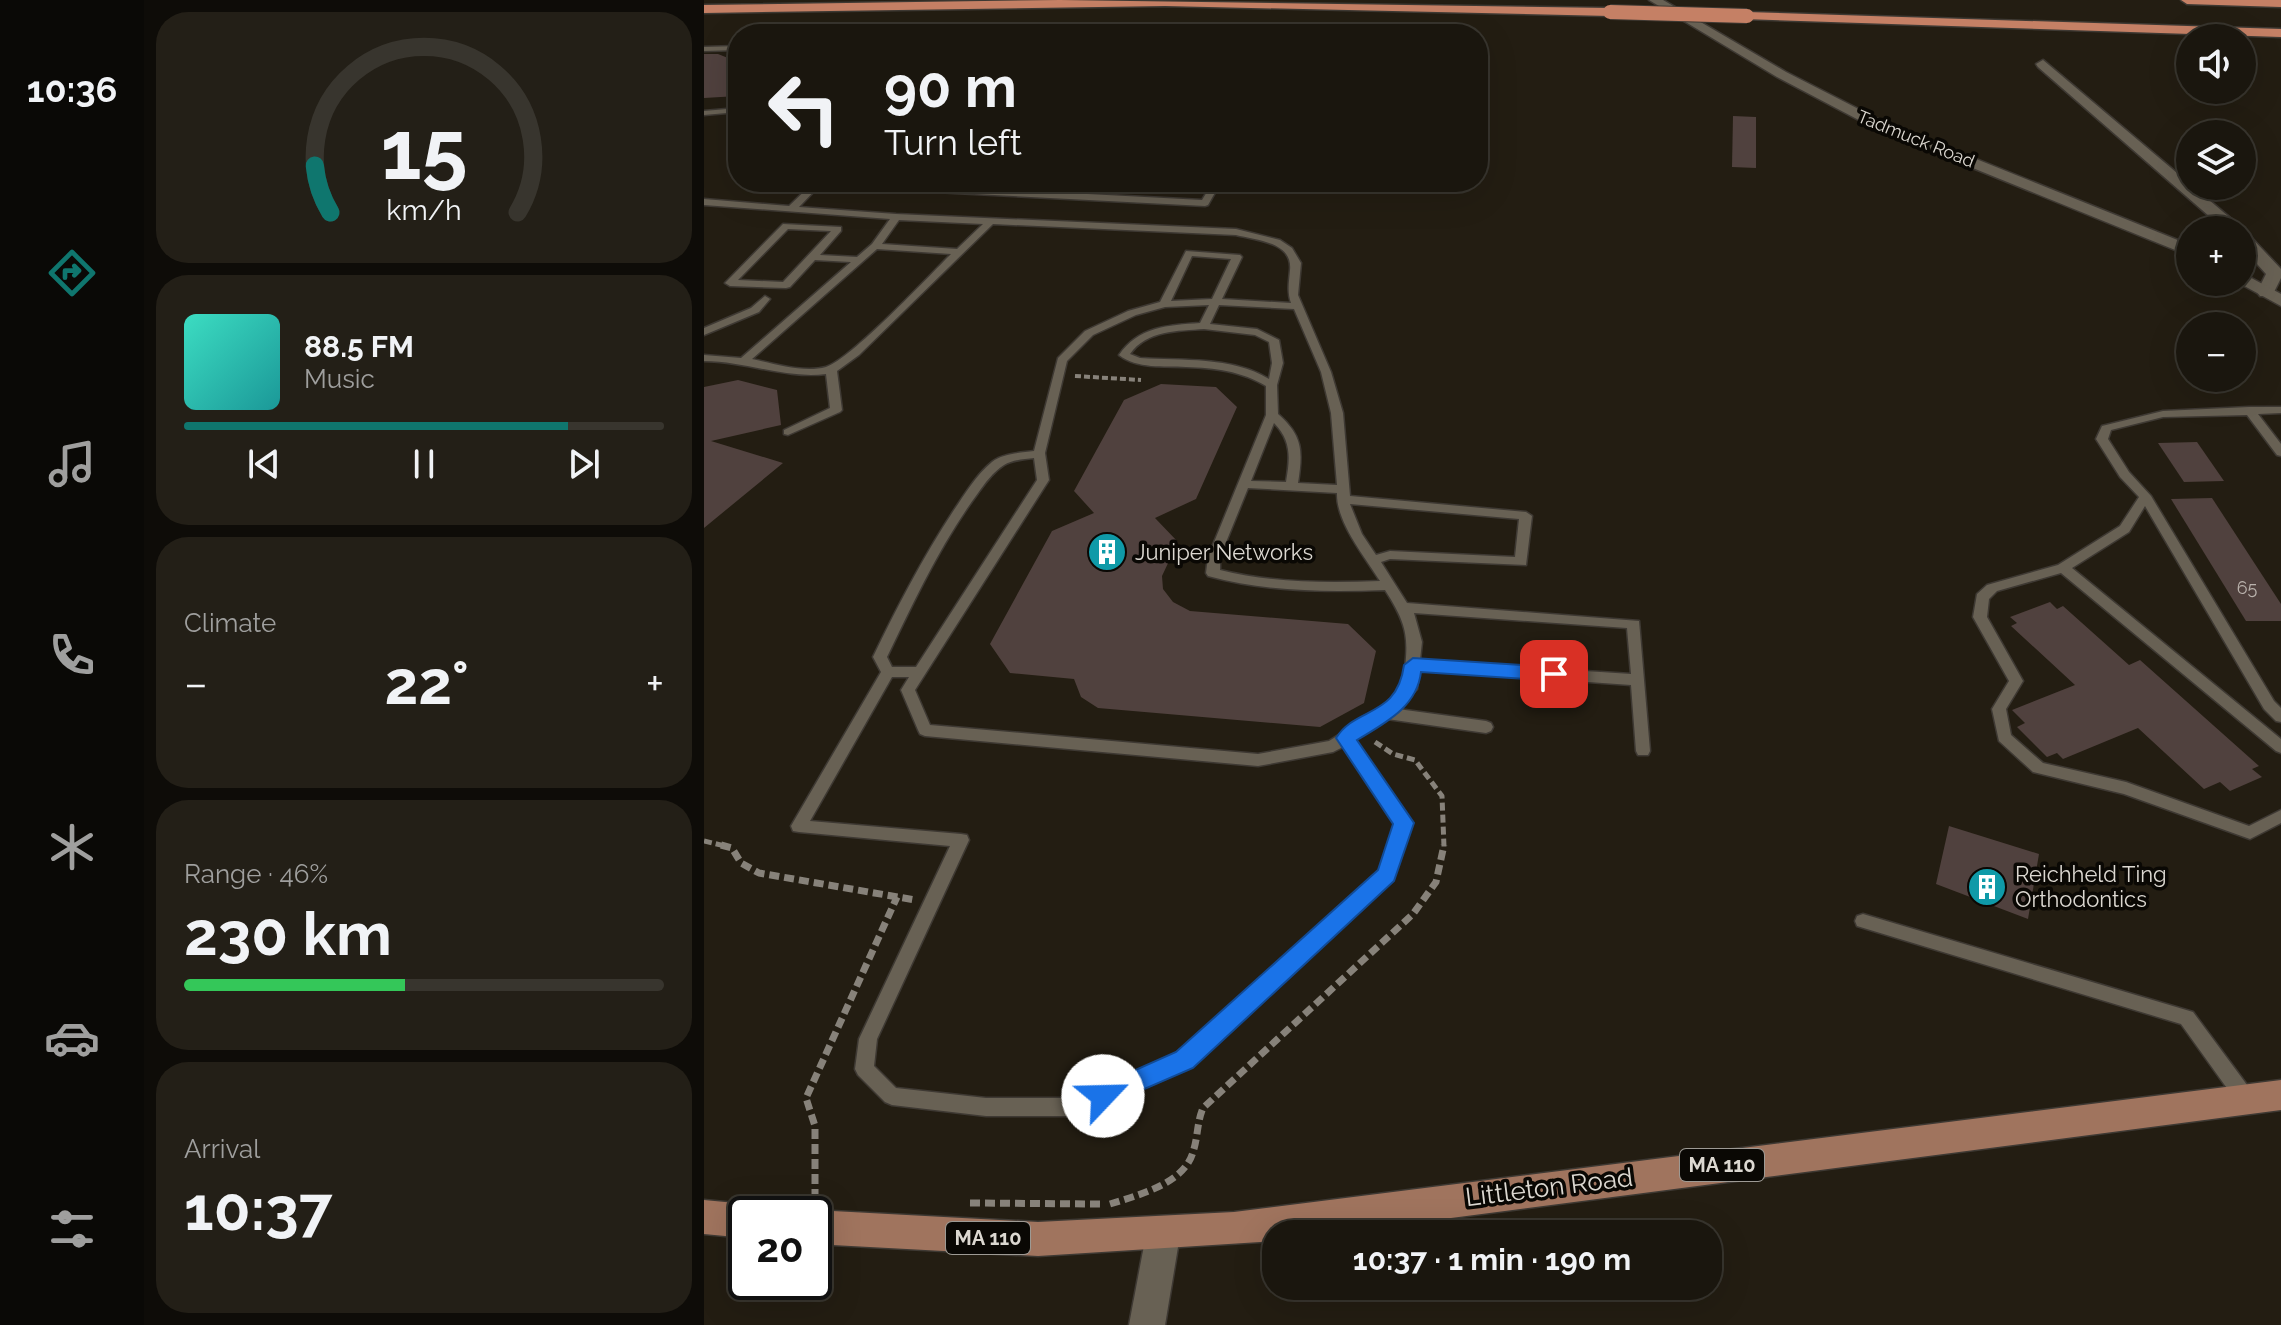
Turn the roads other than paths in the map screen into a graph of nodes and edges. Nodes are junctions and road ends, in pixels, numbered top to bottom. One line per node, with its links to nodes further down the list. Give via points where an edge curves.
1 (1655, 0): 21 (street, Tadmuck Road, via 1837,107)
2 (2187, 0): 3 (highway)
3 (2281, 3)
4 (704, 9): 5 (highway, bridge, via 1165,2)
5 (2281, 33)
6 (728, 48): 7 (lane)
7 (704, 49)
8 (2043, 64): 17 (street)
9 (728, 111): 10 (lane)
10 (704, 113)
11 (809, 192): 16 (lane)
12 (990, 192): 14 (lane)
13 (1211, 192): 14 (lane, via 1205,203)
14 (1160, 201): 20 (lane)
15 (704, 202): 16 (lane)
16 (790, 210): 18 (lane)
17 (2219, 216)
18 (896, 217): 19 (lane); 22 (lane)
19 (991, 221): 20 (lane); 23 (lane)
20 (1139, 228): 32 (lane, via 1236,232 1277,242 1296,263)
21 (2176, 245)
22 (875, 246): 23 (lane); 26 (lane)
23 (961, 252): 37 (lane)
24 (2256, 252): 28 (street, via 2275,273)
25 (813, 257): 25 (lane, via 786,285 730,283 786,226 838,229); 26 (lane)
26 (860, 260): 36 (lane)
27 (2256, 286): 28 (street)
28 (2274, 296)
29 (765, 299): 34 (lane, via 755,310)
30 (1214, 302): 31 (lane); 31 (lane, via 1237,257 1189,253); 32 (lane); 33 (lane)
31 (1164, 304): 44 (lane, via 1089,333 1062,360)
32 (1297, 306): 47 (lane, via 1326,372 1337,413)
33 (1204, 326): 38 (lane, via 1257,332 1274,340 1279,356); 38 (lane, via 1167,328 1143,336 1129,344 1124,355 1257,374)
34 (704, 332)
35 (704, 358): 36 (lane)
36 (745, 360): 37 (lane)
37 (831, 370): 42 (lane, via 836,410)
38 (1271, 385): 41 (lane)
39 (2249, 410): 40 (lane); 43 (lane); 48 (lane, via 2163,414 2106,428 2106,450)
40 (2281, 410)
41 (1272, 415): 45 (lane); 46 (lane, via 1291,430 1296,450)
42 (788, 432)
43 (2281, 452)
44 (1039, 453): 54 (lane, via 998,463 967,503 880,657); 55 (lane, via 1043,480)
45 (1244, 484): 46 (lane); 51 (lane, via 1214,557 1213,573 1247,583 1310,589)
46 (1292, 486): 47 (lane)
47 (1342, 494): 49 (lane); 49 (lane, via 1526,516 1521,562 1390,555)
48 (2145, 496): 50 (lane, via 2125,529); 58 (lane)
49 (1372, 560): 51 (lane)
50 (2063, 568): 61 (lane); 63 (lane, via 1992,588 1982,597 1980,617 2016,681 1999,709 2004,737 2038,768 2126,788 2250,833)
51 (1387, 585): 52 (lane)
52 (1403, 607): 53 (lane, via 1415,642); 56 (lane, via 1634,624)
53 (1413, 665): 56 (lane); 57 (lane, via 1410,689)
54 (888, 672): 55 (lane); 60 (lane, via 799,826 961,840 868,1039 864,1069 892,1096 986,1107 1078,1107 1185,1060 1387,875 1404,823)
55 (921, 672): 60 (lane, via 908,690 925,730 1258,760 1333,746)
56 (1638, 680): 62 (lane)
57 (1385, 713): 59 (lane); 60 (lane)
58 (2281, 717)
59 (1486, 727)
60 (1345, 738)
61 (2281, 747)
62 (1643, 751)
63 (2281, 816)
64 (1863, 921): 66 (lane, via 2187,1018)
65 (2281, 1095): 66 (main road, Littleton Road / MA 110)
66 (2246, 1099): 70 (main road, Littleton Road / MA 110)
67 (704, 1217): 69 (main road)
68 (832, 1217): 70 (main road, Littleton Road / MA 110, via 972,1238)
69 (728, 1219)
70 (1163, 1235): 71 (street)
71 (1147, 1325)

